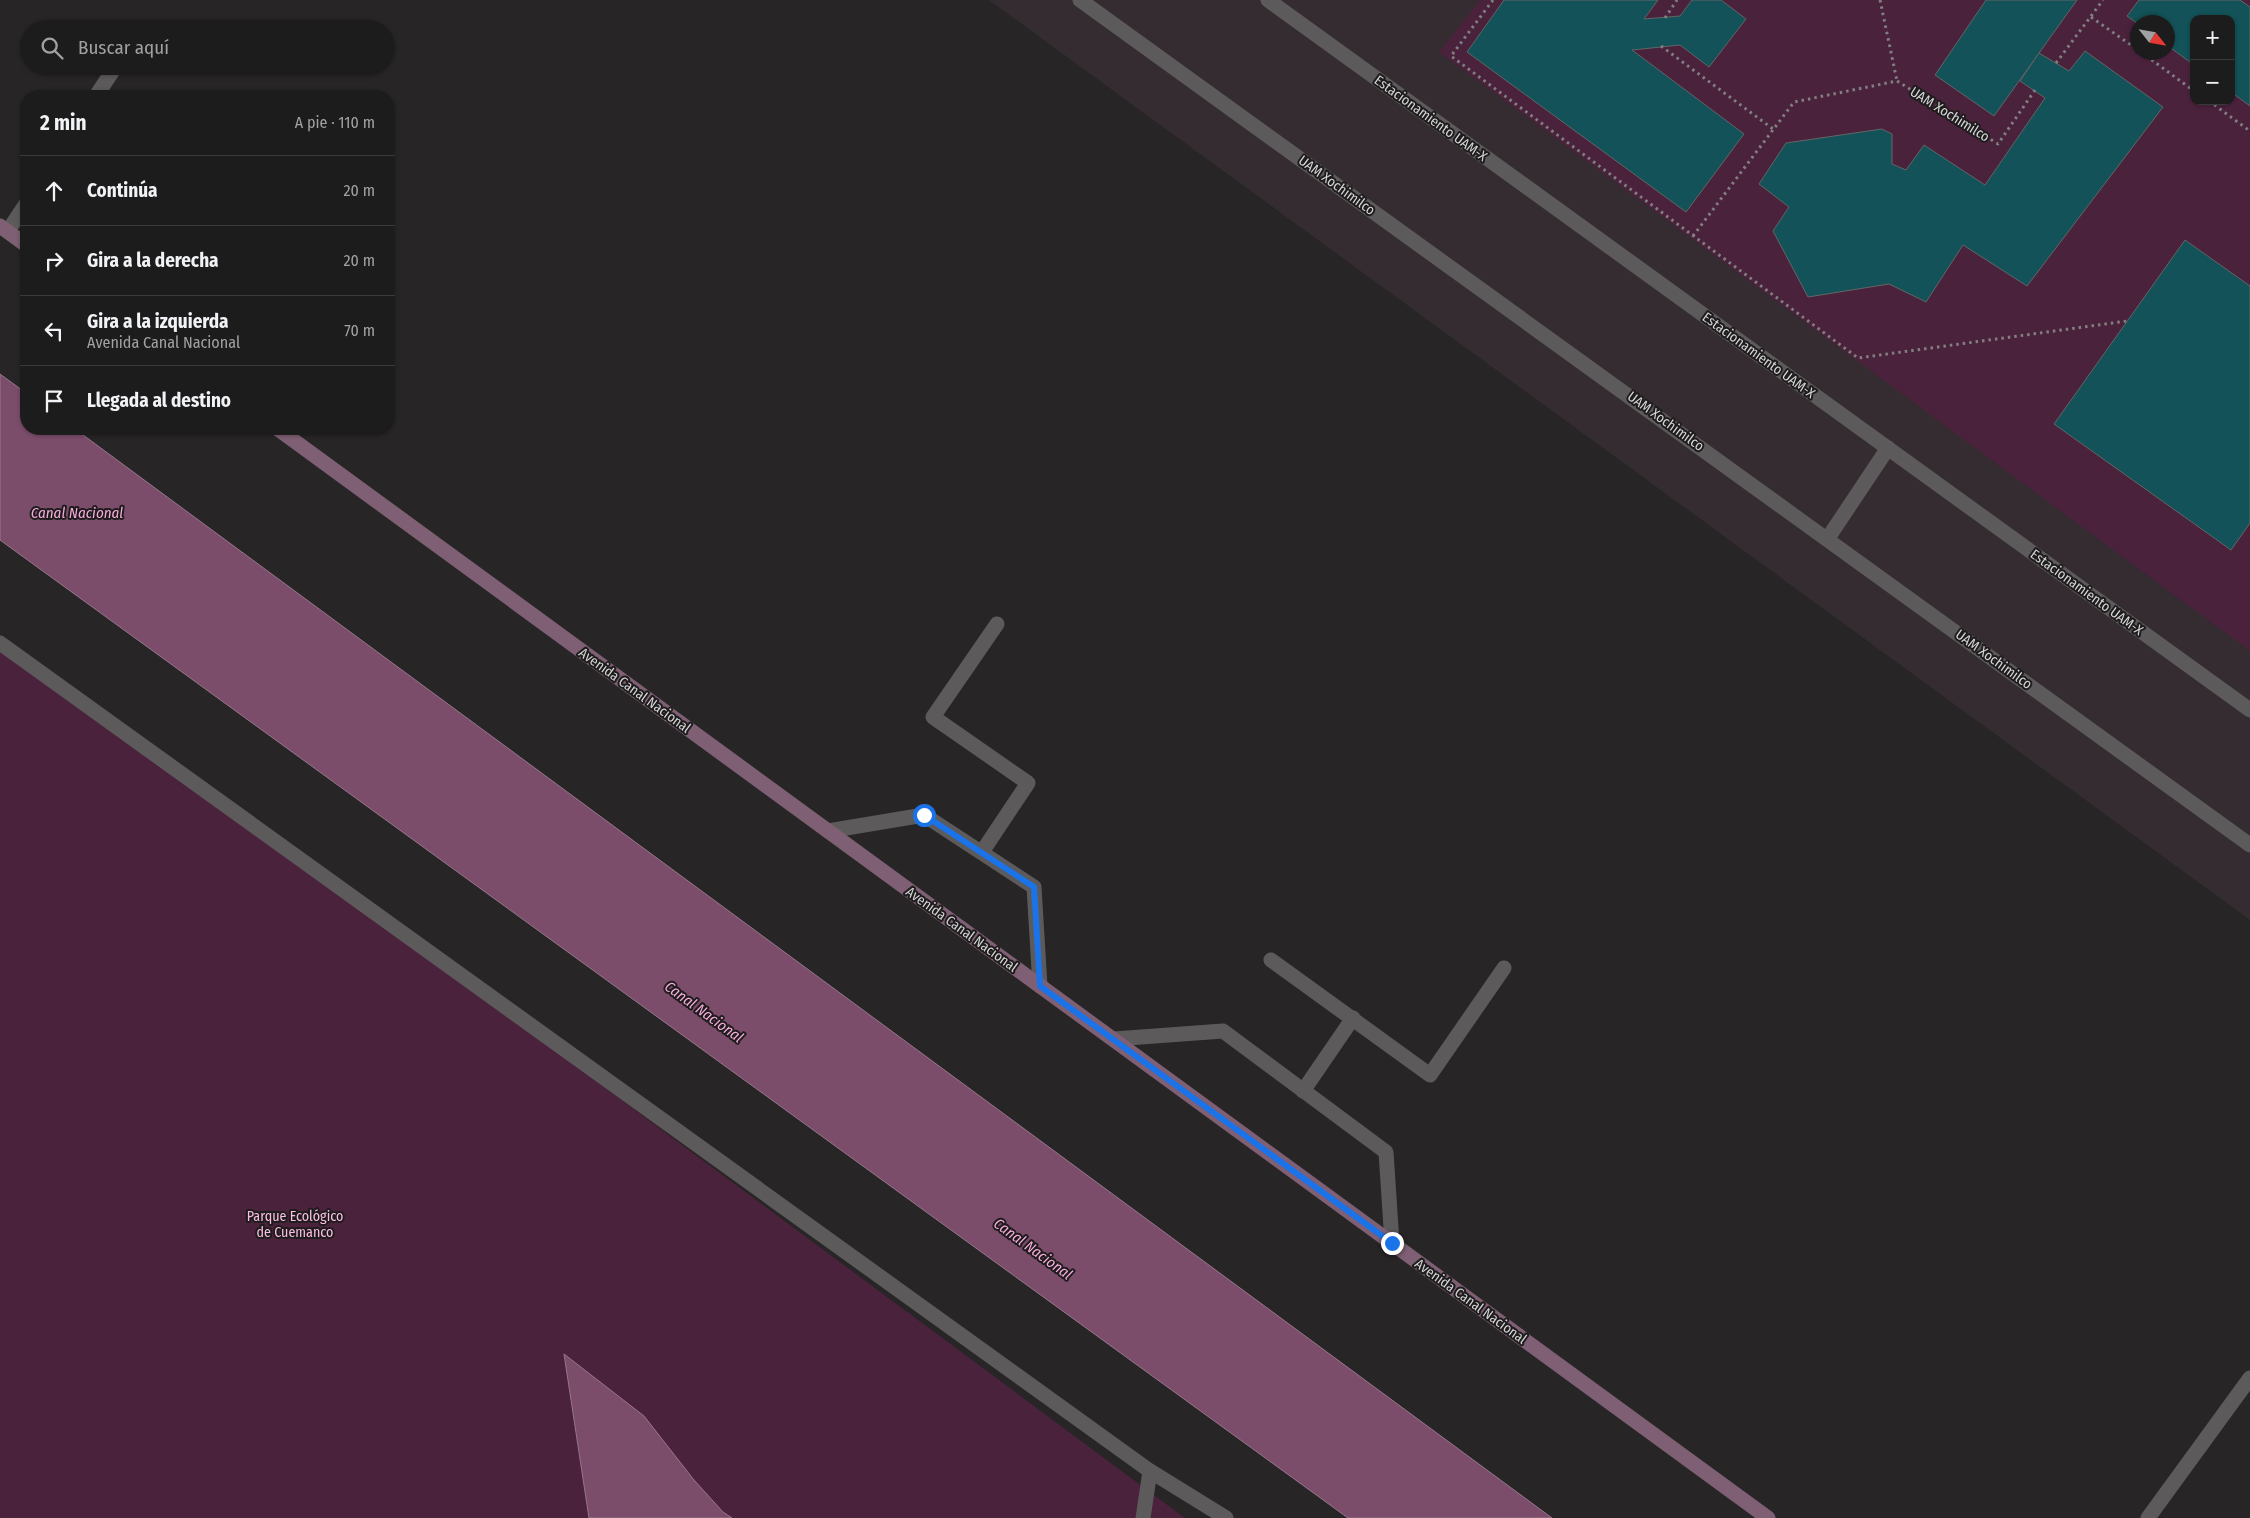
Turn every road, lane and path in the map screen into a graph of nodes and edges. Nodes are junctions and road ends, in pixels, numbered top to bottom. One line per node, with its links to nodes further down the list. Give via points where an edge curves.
1 (1080, 0): 28 (lane, UAM Xochimilco)
2 (1268, 0): 27 (lane, Estacionamiento UAM-X)
3 (1493, 0): 23 (path, via 1451,56)
4 (1677, 0): 8 (path)
5 (1880, 0): 14 (path, UAM Xochimilco)
6 (2103, 0): 7 (path)
7 (2091, 17): 9 (path); 12 (path)
8 (1665, 18)
9 (2130, 44)
10 (1661, 46): 19 (path)
11 (2152, 60): 15 (path)
12 (2056, 63)
13 (110, 75): 16 (lane)
14 (1897, 81): 17 (path, UAM Xochimilco, via 1998,144); 19 (path, UAM Xochimilco, via 1794,102)
15 (2190, 88)
16 (100, 90)
17 (2035, 90)
18 (2214, 105): 20 (path)
19 (1773, 129): 23 (path, UAM Xochimilco)
20 (2250, 131)
21 (20, 211): 22 (lane)
22 (4, 229): 24 (main road)
23 (1693, 236): 25 (path, via 1858,358)
24 (20, 241)
25 (2127, 321)
26 (286, 435): 32 (main road, Avenida Canal Nacional)
27 (1888, 448): 28 (lane); 31 (lane, Estacionamiento UAM-X)
28 (1828, 538): 33 (lane, UAM Xochimilco)
29 (997, 624): 34 (lane, via 933,717 1028,783)
30 (0, 643): 43 (lane)
31 (2250, 710)
32 (828, 830): 34 (lane, via 924,815); 37 (main road, Avenida Canal Nacional)
33 (2250, 845)
34 (982, 852): 37 (lane, via 1034,887)
35 (1271, 960): 38 (lane)
36 (1504, 968): 38 (lane, via 1430,1074)
37 (1040, 986): 39 (main road, Avenida Canal Nacional)
38 (1353, 1018): 40 (lane)
39 (1114, 1040): 40 (lane, via 1223,1031); 41 (main road, Avenida Canal Nacional)
40 (1303, 1091): 41 (lane, via 1386,1152)
41 (1392, 1243): 46 (main road, Avenida Canal Nacional)
42 (2250, 1378): 47 (lane)
43 (1150, 1471): 44 (lane); 45 (lane)
44 (1143, 1518)
45 (1226, 1518)
46 (1768, 1518)
47 (2148, 1518)

